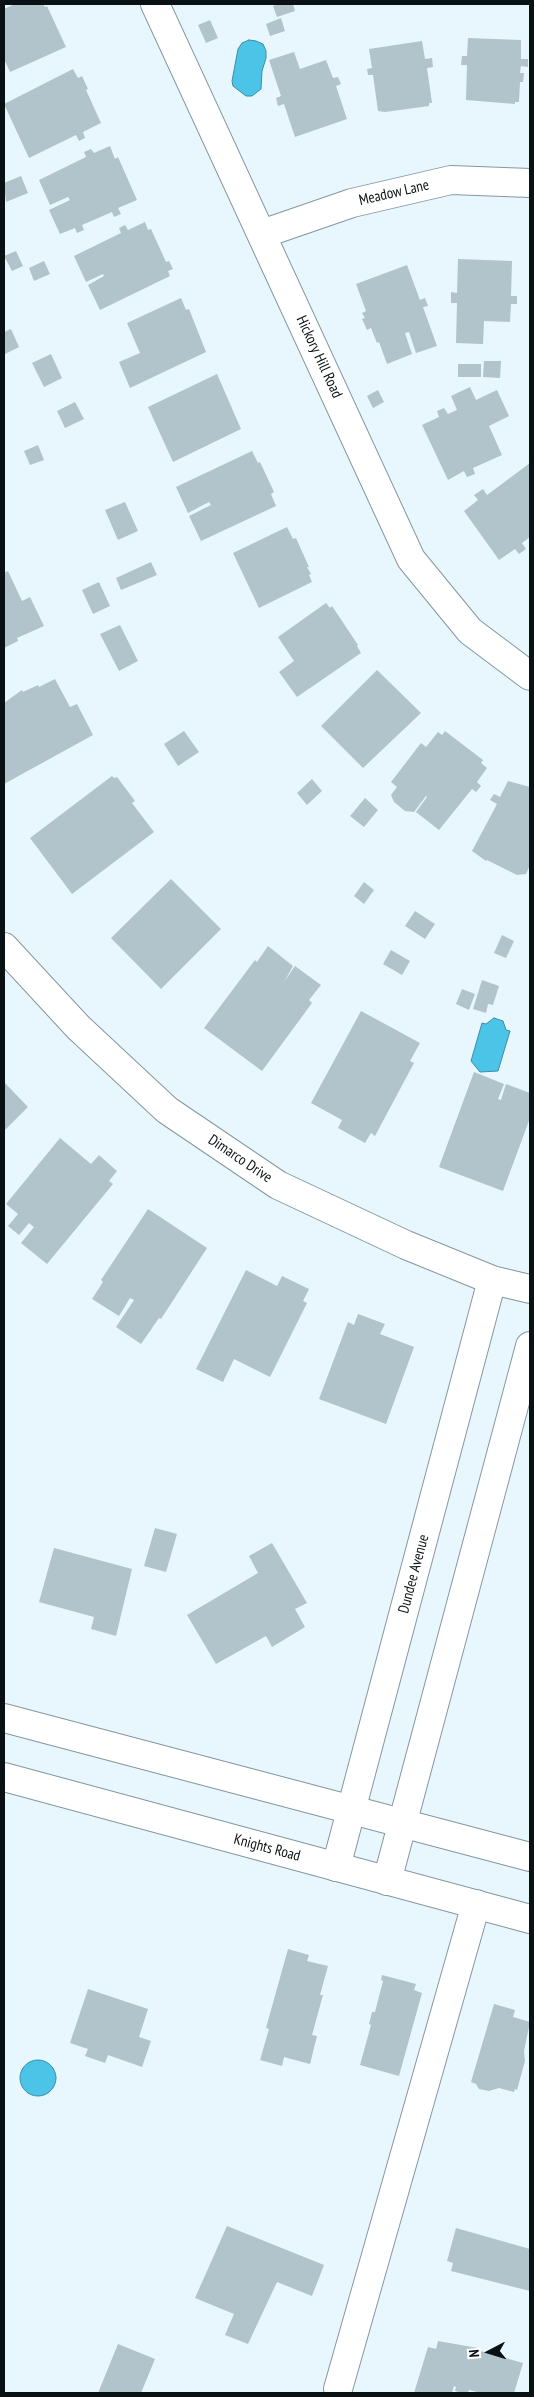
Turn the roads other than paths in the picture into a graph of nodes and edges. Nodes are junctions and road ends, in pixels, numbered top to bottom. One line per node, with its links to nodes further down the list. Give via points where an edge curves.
1 (155, 4): 3 (street, Hickory Hill Road)
2 (530, 183): 3 (street, Meadow Lane, via 451,180 352,203)
3 (262, 234): 4 (street, Hickory Hill Road, via 411,558 470,630)
4 (530, 676)
5 (4, 947): 6 (street, Dimarco Drive, via 78,1027 167,1110 278,1185 406,1245)
6 (492, 1280): 7 (street, Dimarco Drive); 11 (street, Dundee Avenue)
7 (530, 1290)
8 (530, 1346): 12 (street)
9 (4, 1718): 11 (street)
10 (4, 1777): 14 (street, Knights Road)
11 (352, 1809): 12 (street); 14 (street, Dundee Avenue)
12 (402, 1822): 13 (street); 15 (street)
13 (530, 1857)
14 (336, 1867): 15 (street, Knights Road)
15 (387, 1881): 16 (street, Knights Road)
16 (476, 1904): 17 (street, Knights Road); 18 (street)
17 (530, 1919)
18 (338, 2389)

